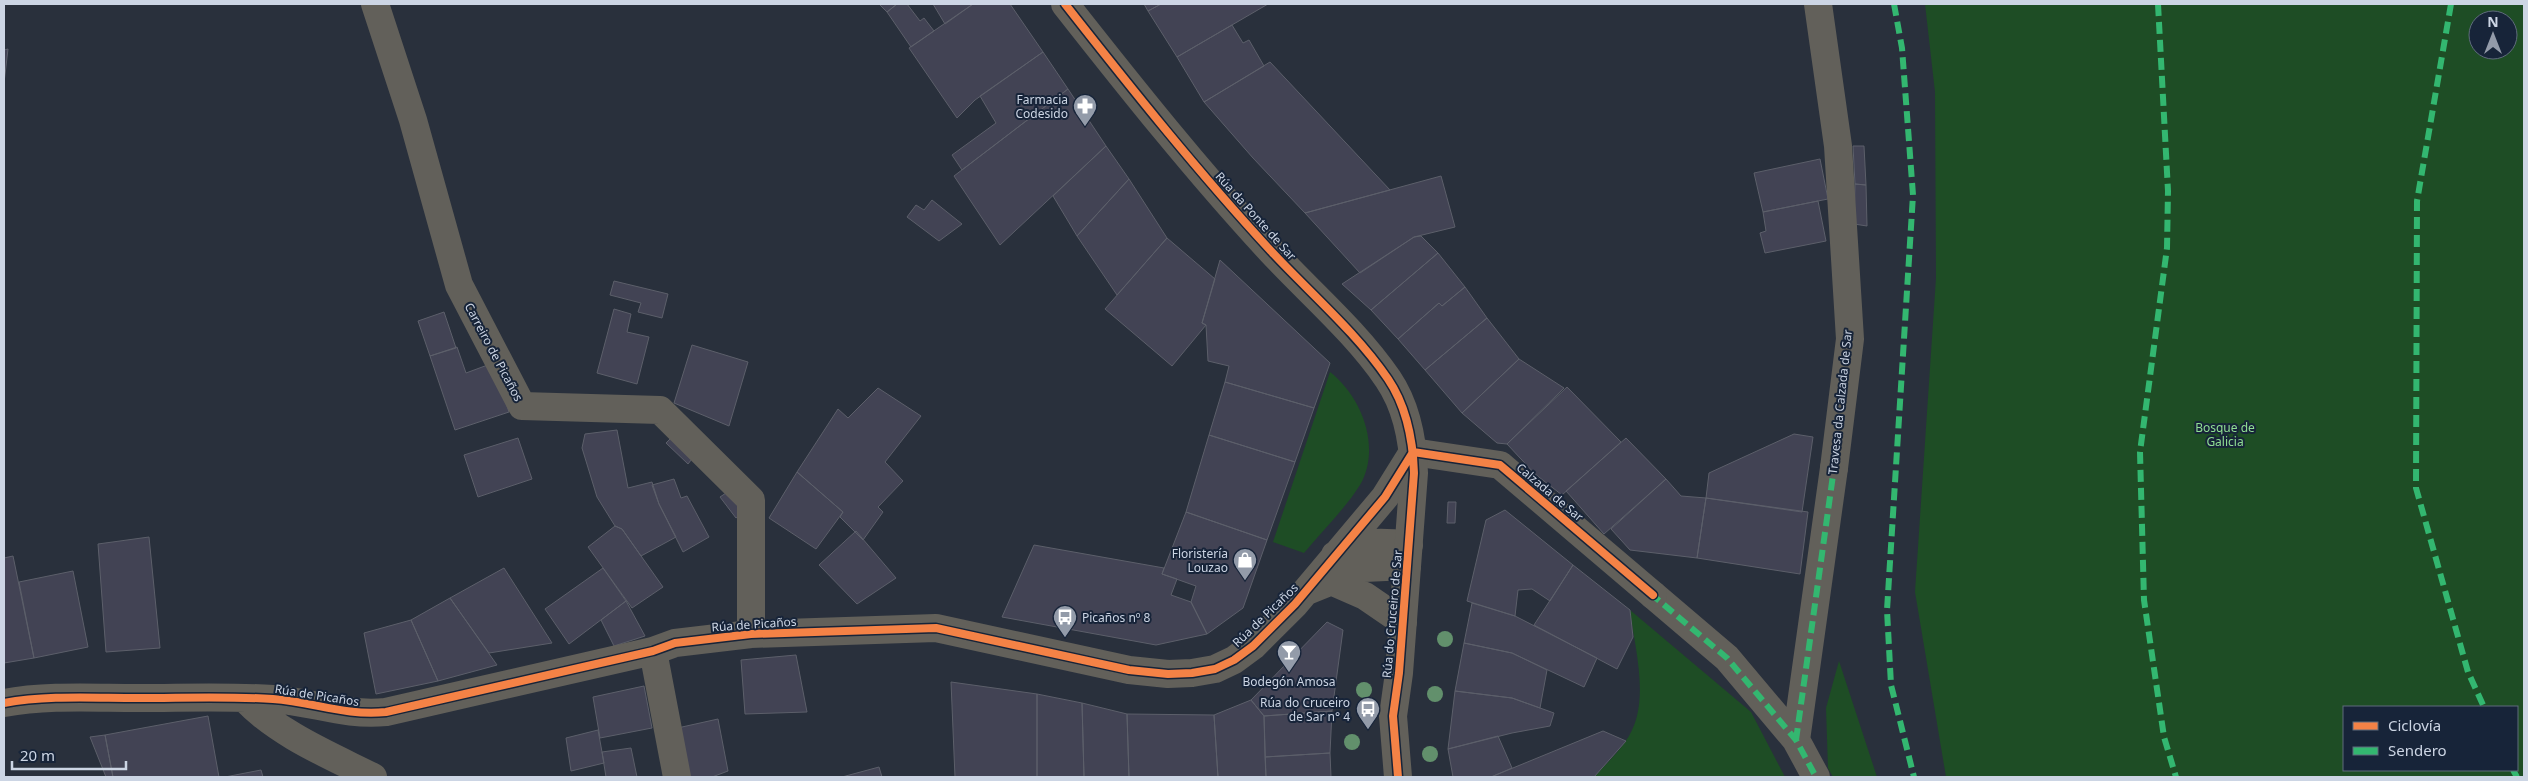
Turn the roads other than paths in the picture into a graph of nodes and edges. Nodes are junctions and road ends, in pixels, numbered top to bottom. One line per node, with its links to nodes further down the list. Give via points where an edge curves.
1 (375, 4): 10 (street, Carreiro de Picaños, via 414,120 459,285 522,406 660,410 750,500)
2 (1065, 4): 4 (street, Rúa da Ponte de Sar, via 1151,114 1389,380 1405,412)
3 (1818, 4): 14 (street, Travesa da Calzada de Sar, via 1838,146 1850,338)
4 (1413, 452): 5 (street, Rúa de Picaños, via 1386,497); 6 (street, Rúa do Cruceiro de Sar); 14 (street, Calzada de Sar, via 1500,465 1727,658)
5 (1335, 555): 6 (street, Rúa de Picaños, via 1355,545 1372,542); 8 (street, Rúa de Picaños)
6 (1408, 555): 7 (street, Rúa de Picaños, via 1364,568); 9 (street, Rúa do Cruceiro de Sar)
7 (1333, 582): 8 (street, Rúa de Picaños); 9 (street, via 1365,596)
8 (1307, 591): 10 (street, Rúa de Picaños, via 1253,646 1234,660 1215,669 1192,673 1129,670 936,628)
9 (1403, 622): 17 (street, Rúa do Cruceiro de Sar, via 1393,716)
10 (752, 634): 11 (street, Rúa de Picaños, via 675,643)
11 (653, 652): 12 (street, Rúa de Picaños, via 386,712 347,713 294,701); 16 (street)
12 (244, 698): 13 (street, Rúa de Picaños, via 41,698); 15 (street, via 306,744)
13 (4, 704)
14 (1796, 740): 18 (street, Calzada de Sar)
15 (373, 777)
16 (677, 777)
17 (1398, 777)
18 (1816, 777)

